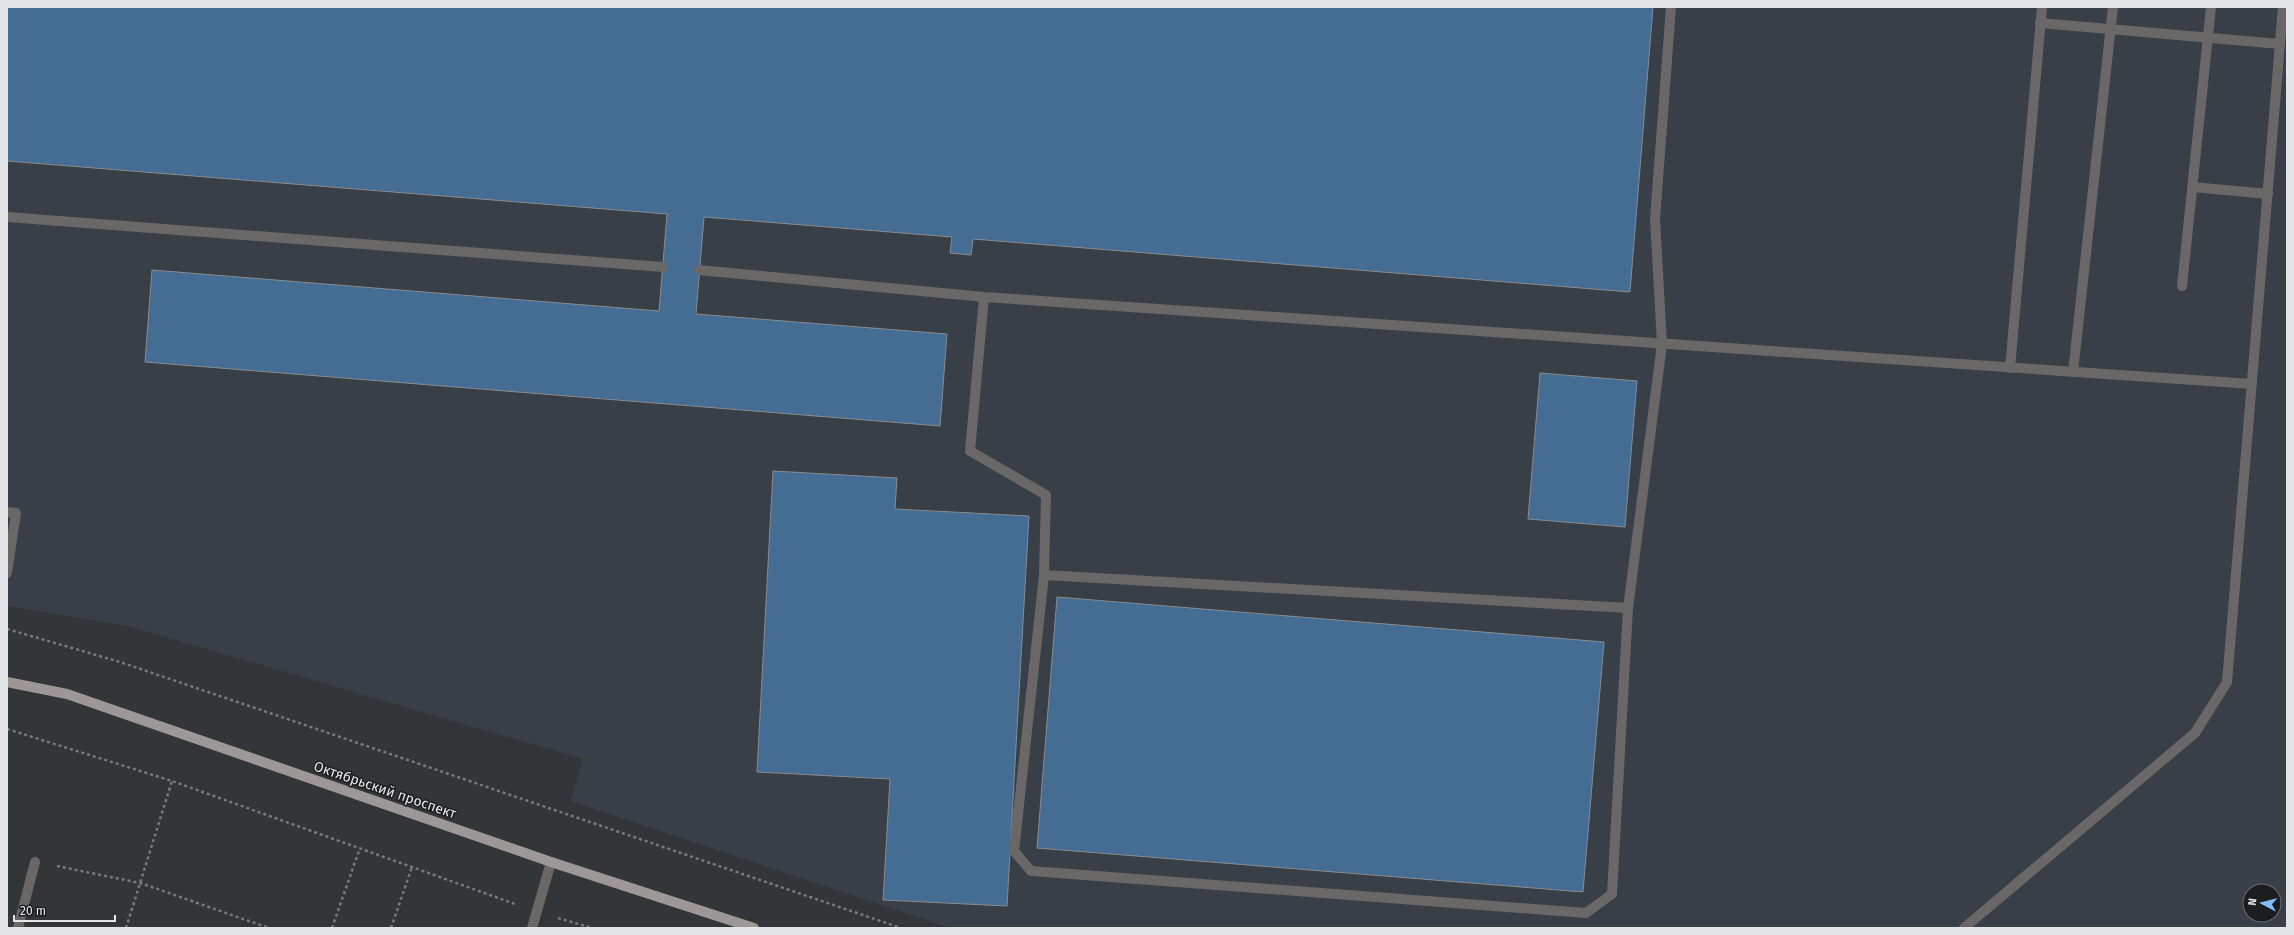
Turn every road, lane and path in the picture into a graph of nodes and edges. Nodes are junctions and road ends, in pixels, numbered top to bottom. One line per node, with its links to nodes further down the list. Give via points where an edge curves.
1 (1671, 7): 17 (street, via 1655,219)
2 (2042, 7): 6 (street)
3 (2113, 7): 7 (street)
4 (2211, 7): 8 (street)
5 (2283, 7): 9 (street)
6 (2040, 23): 7 (street); 18 (street)
7 (2110, 29): 8 (street); 19 (street)
8 (2208, 38): 9 (street); 10 (street)
9 (2280, 44): 11 (street)
10 (2192, 187): 11 (street); 15 (street)
11 (2268, 194): 20 (street)
12 (7, 217): 13 (street)
13 (663, 267)
14 (699, 270): 16 (street)
15 (2182, 286)
16 (984, 297): 17 (street); 23 (street, via 970,451 1046,495)
17 (1662, 344): 18 (street); 24 (street)
18 (2010, 368): 19 (street)
19 (2073, 372): 20 (street)
20 (2252, 384): 45 (street, via 2227,682 2195,733)
21 (7, 512): 22 (street, via 16,513)
22 (7, 573)
23 (1044, 575): 24 (street); 24 (street, via 1014,851 1030,871 1586,913 1612,894)
24 (1628, 608)
25 (7, 629): 44 (path, via 120,662)
26 (7, 682): 31 (main road, Октябрьский проспект, via 67,694)
27 (7, 729): 28 (path)
28 (172, 781): 29 (path); 33 (path)
29 (360, 848): 32 (path); 39 (path)
30 (35, 862): 33 (path); 36 (street)
31 (551, 862): 34 (street); 35 (main road, Октябрьский проспект)
32 (412, 867): 34 (path); 40 (path)
33 (140, 883): 37 (path); 38 (path)
34 (537, 912): 41 (street); 42 (path)
35 (734, 925): 43 (main road, Октябрьский проспект)
36 (18, 928)
37 (126, 928)
38 (269, 928)
39 (332, 928)
40 (391, 928)
41 (532, 928)
42 (592, 928)
43 (754, 928)
44 (901, 928)
45 (1964, 928)

